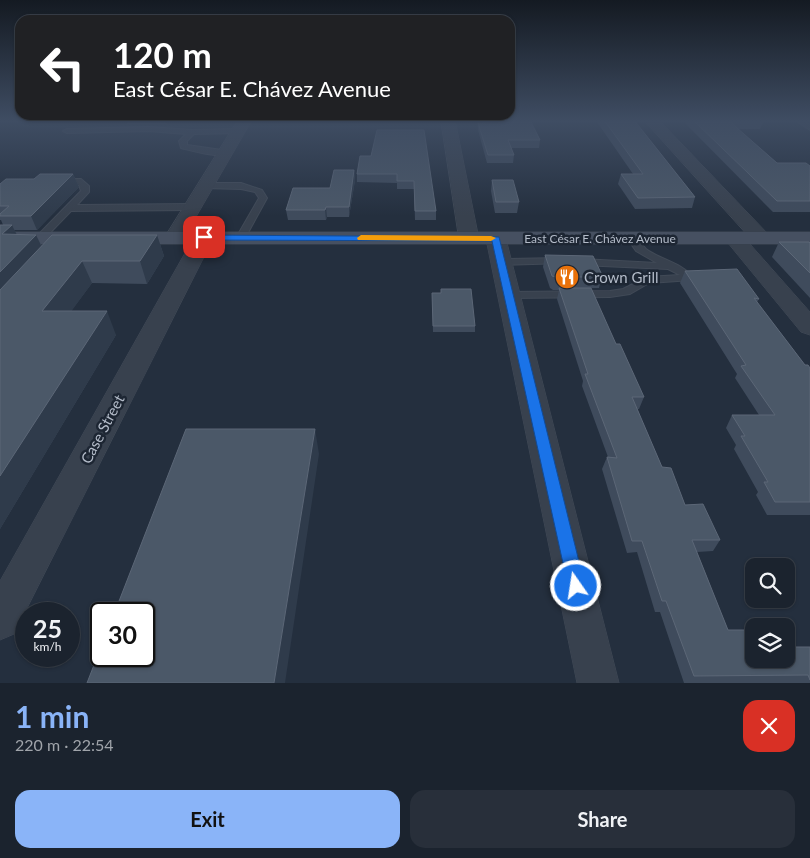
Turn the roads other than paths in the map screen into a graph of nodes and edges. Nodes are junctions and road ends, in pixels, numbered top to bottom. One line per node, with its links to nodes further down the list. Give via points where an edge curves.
1 (213, 152): 4 (lane)
2 (458, 152): 18 (street)
3 (681, 152): 16 (street)
4 (226, 153): 6 (street)
5 (55, 182): 8 (lane, via 81,182 85,186 85,192)
6 (207, 186): 7 (street); 13 (lane, via 241,186 258,190 263,198)
7 (194, 207): 8 (lane); 9 (street)
8 (69, 208): 12 (lane)
9 (175, 237): 10 (street, East César E. Chávez Avenue); 12 (street, East César E. Chávez Avenue, via 65,243)
10 (204, 237): 13 (street, East César E. Chávez Avenue); 22 (street, Case Street)
11 (0, 238): 12 (street, East César E. Chávez Avenue)
12 (40, 238)
13 (241, 238): 18 (street, East César E. Chávez Avenue)
14 (632, 238): 15 (street, East César E. Chávez Avenue); 18 (street, East César E. Chávez Avenue); 19 (lane, via 640,249)
15 (735, 238): 16 (street, East César E. Chávez Avenue); 21 (street)
16 (761, 238): 17 (street, East César E. Chávez Avenue)
17 (810, 238)
18 (489, 246): 19 (lane, via 573,262); 20 (street)
19 (673, 267): 20 (lane, via 688,278 647,280 626,292 610,294)
20 (509, 295): 23 (street)
21 (810, 327)
22 (0, 620)
23 (598, 683)

